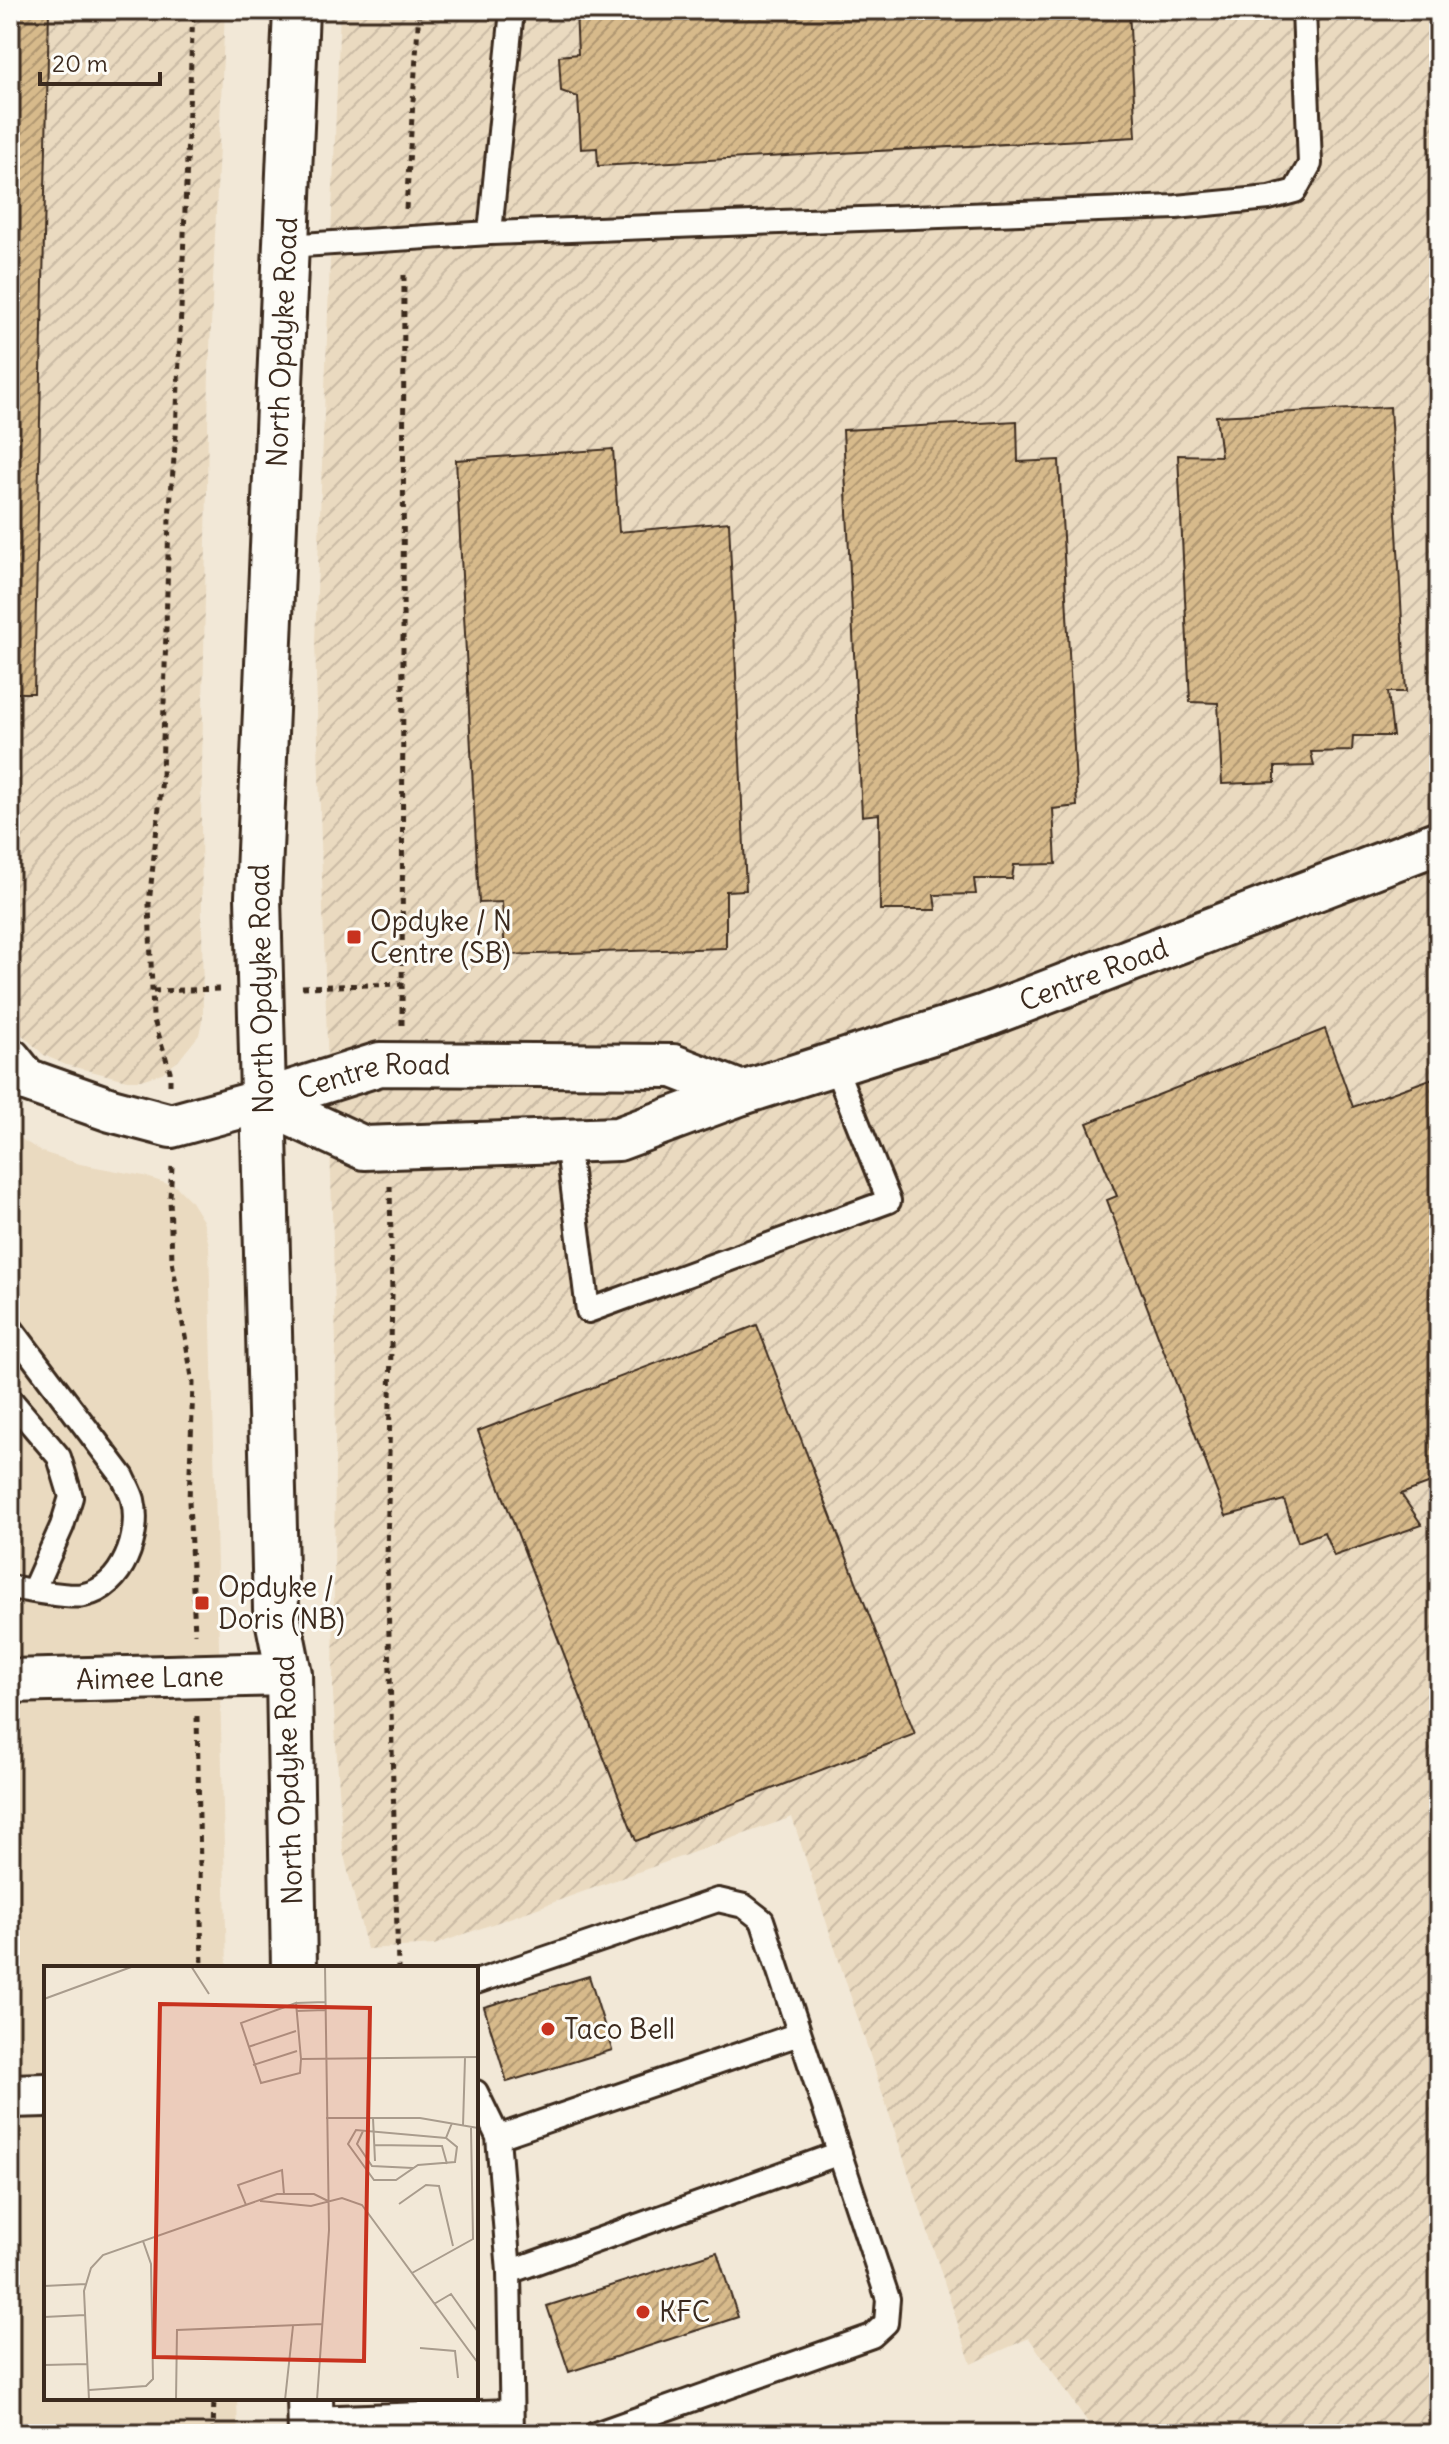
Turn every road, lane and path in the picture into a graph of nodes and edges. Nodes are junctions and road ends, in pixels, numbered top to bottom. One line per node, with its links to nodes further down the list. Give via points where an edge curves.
1 (193, 10): 13 (path, via 162,778 149,904 153,1017)
2 (296, 10): 8 (main road, North Opdyke Road)
3 (419, 10): 7 (path)
4 (512, 10): 6 (lane)
5 (1304, 10): 6 (lane, via 1310,164 1295,191 1176,207)
6 (490, 233): 7 (lane)
7 (404, 238): 8 (lane); 11 (path)
8 (286, 246): 15 (main road, North Opdyke Road, via 258,897)
9 (1439, 842): 12 (street, Centre Road, via 982,1017)
10 (10, 1060): 15 (street, via 26,1080 171,1126)
11 (402, 1064): 14 (street, Centre Road, via 673,1066); 15 (street, Centre Road, via 380,1064)
12 (834, 1064): 14 (street, Centre Road); 16 (lane, via 889,1201 588,1311)
13 (170, 1071)
14 (742, 1093): 16 (street, Centre Road, via 618,1139)
15 (262, 1101): 17 (street, Centre Road, via 364,1148); 24 (main road, North Opdyke Road, via 276,1609)
16 (567, 1141): 17 (street, Centre Road)
17 (390, 1147): 29 (path, via 387,1561)
18 (172, 1181): 23 (path, via 172,1261 193,1383 189,1501)
19 (10, 1327): 22 (lane, via 123,1477 133,1500 133,1536 125,1562 105,1586 83,1595)
20 (10, 1399): 22 (lane, via 59,1457 71,1497)
21 (10, 1587): 22 (lane)
22 (33, 1591)
23 (195, 1635)
24 (289, 1674): 25 (street, Aimee Lane); 28 (main road, North Opdyke Road)
25 (10, 1681)
26 (196, 1703): 27 (path)
27 (202, 1966)
28 (294, 1966)
29 (398, 1966)
30 (478, 1981): 31 (lane, via 718,1900 744,1906 762,1920)
31 (799, 2034): 35 (lane); 36 (lane)
32 (44, 2095): 33 (street)
33 (10, 2096)
34 (478, 2096): 35 (lane)
35 (498, 2137): 37 (lane)
36 (840, 2153): 37 (lane); 43 (lane, via 888,2299 886,2323 872,2336)
37 (509, 2272): 39 (lane)
38 (214, 2400): 41 (path)
39 (511, 2411): 40 (lane); 42 (lane)
40 (310, 2417)
41 (213, 2434)
42 (512, 2434)
43 (595, 2434)

